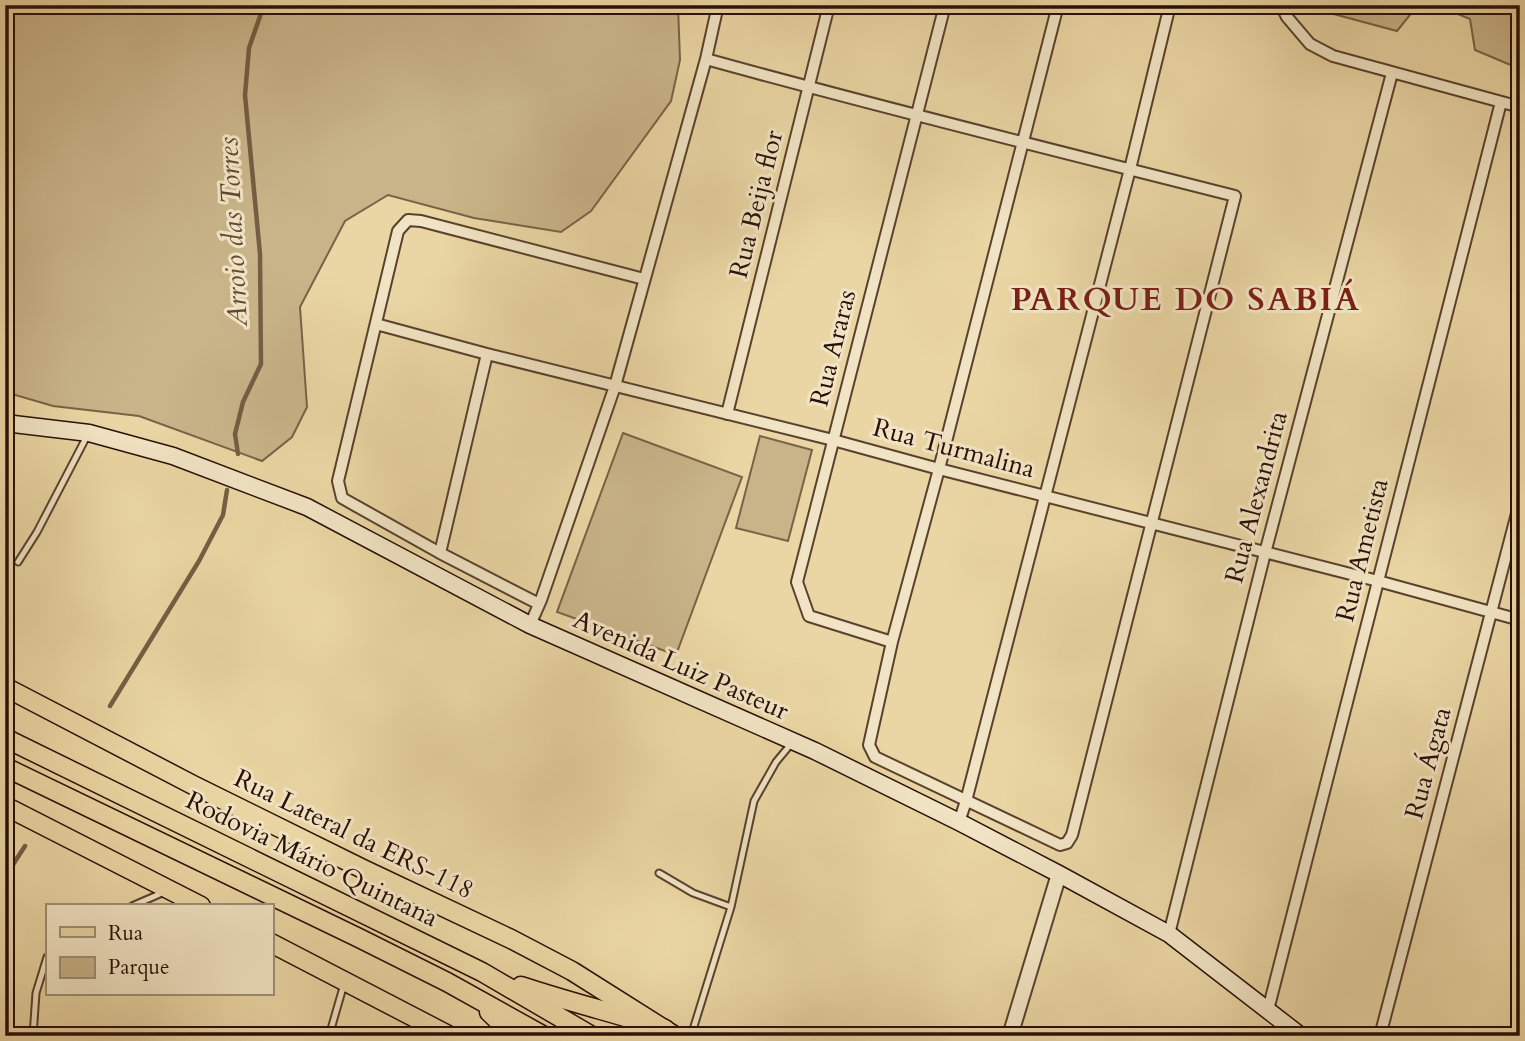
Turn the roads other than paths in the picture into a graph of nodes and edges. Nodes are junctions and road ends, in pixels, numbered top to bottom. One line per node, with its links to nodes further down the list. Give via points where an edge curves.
1 (718, 5): 7 (street)
2 (829, 5): 9 (street, Rua Beija flor)
3 (945, 5): 12 (street, Rua Araras)
4 (1058, 5): 13 (street)
5 (1170, 5): 14 (street)
6 (1281, 5): 8 (street, via 1310,44)
7 (706, 59): 9 (street); 15 (street)
8 (1392, 73): 10 (street); 28 (street, Rua Alexandrita)
9 (808, 88): 12 (street); 19 (street, Rua Beija flor)
10 (1501, 102): 11 (street); 30 (street, Rua Ametista)
11 (1520, 107)
12 (915, 116): 13 (street); 22 (street, Rua Araras)
13 (1023, 142): 14 (street); 23 (street)
14 (1130, 169): 24 (street); 26 (street, via 1235,196)
15 (644, 279): 16 (street, via 408,220 398,231); 18 (street)
16 (376, 324): 17 (street, Rua Turmalina); 27 (street, via 338,481 342,498)
17 (487, 354): 18 (street, Rua Turmalina); 27 (street)
18 (615, 386): 19 (street, Rua Turmalina); 31 (street)
19 (727, 414): 22 (street, Rua Turmalina)
20 (5, 423): 21 (main road, Avenida Luiz Pasteur)
21 (89, 433): 29 (lane); 34 (main road, Avenida Luiz Pasteur, via 173,456 307,507)
22 (833, 440): 23 (street, Rua Turmalina); 35 (street, Rua Araras, via 797,582 808,616)
23 (939, 469): 24 (street, Rua Turmalina); 35 (street)
24 (1045, 496): 26 (street, Rua Turmalina); 40 (street)
25 (1520, 502): 32 (street, Rua Ágata)
26 (1150, 523): 28 (street, Rua Turmalina); 40 (street, via 1067,843 1060,845)
27 (440, 553): 31 (street)
28 (1265, 553): 30 (street, Rua Turmalina); 49 (street, Rua Alexandrita)
29 (18, 562)
30 (1378, 581): 32 (street, Rua Turmalina); 55 (street, Rua Ametista)
31 (539, 604): 34 (street)
32 (1491, 612): 33 (street, Rua Turmalina); 66 (street, Rua Ágata)
33 (1520, 620)
34 (530, 625): 38 (main road, Avenida Luiz Pasteur)
35 (892, 642): 40 (street, via 869,745 875,757)
36 (5, 687): 56 (main road, Rua Lateral da ERS-118, via 511,939)
37 (5, 738): 52 (main road, Rodovia Mário Quintana)
38 (793, 741): 42 (main road, Avenida Luiz Pasteur); 48 (lane, via 754,801)
39 (5, 766): 54 (main road, Rodovia Mário Quintana)
40 (966, 801): 42 (street)
41 (5, 806): 45 (main road)
42 (959, 822): 44 (main road, Avenida Luiz Pasteur)
43 (659, 873): 48 (lane, via 693,893)
44 (1059, 874): 49 (main road, Avenida Luiz Pasteur); 64 (street)
45 (169, 890): 46 (lane); 47 (main road)
46 (137, 904)
47 (197, 904)
48 (731, 907): 63 (lane)
49 (1169, 934): 55 (main road, Avenida Luiz Pasteur)
50 (273, 944): 53 (main road)
51 (46, 960): 57 (lane, via 36,993)
52 (482, 972): 56 (main road); 62 (main road, Rodovia Mário Quintana)
53 (345, 981): 58 (lane); 59 (main road)
54 (471, 996): 60 (main road); 61 (main road, Rodovia Mário Quintana)
55 (1268, 1010): 65 (main road, Avenida Luiz Pasteur)
56 (670, 1033)
57 (33, 1036)
58 (329, 1036)
59 (450, 1036)
60 (514, 1036)
61 (544, 1036)
62 (592, 1036)
63 (691, 1036)
64 (1010, 1036)
65 (1301, 1036)
66 (1380, 1036)

